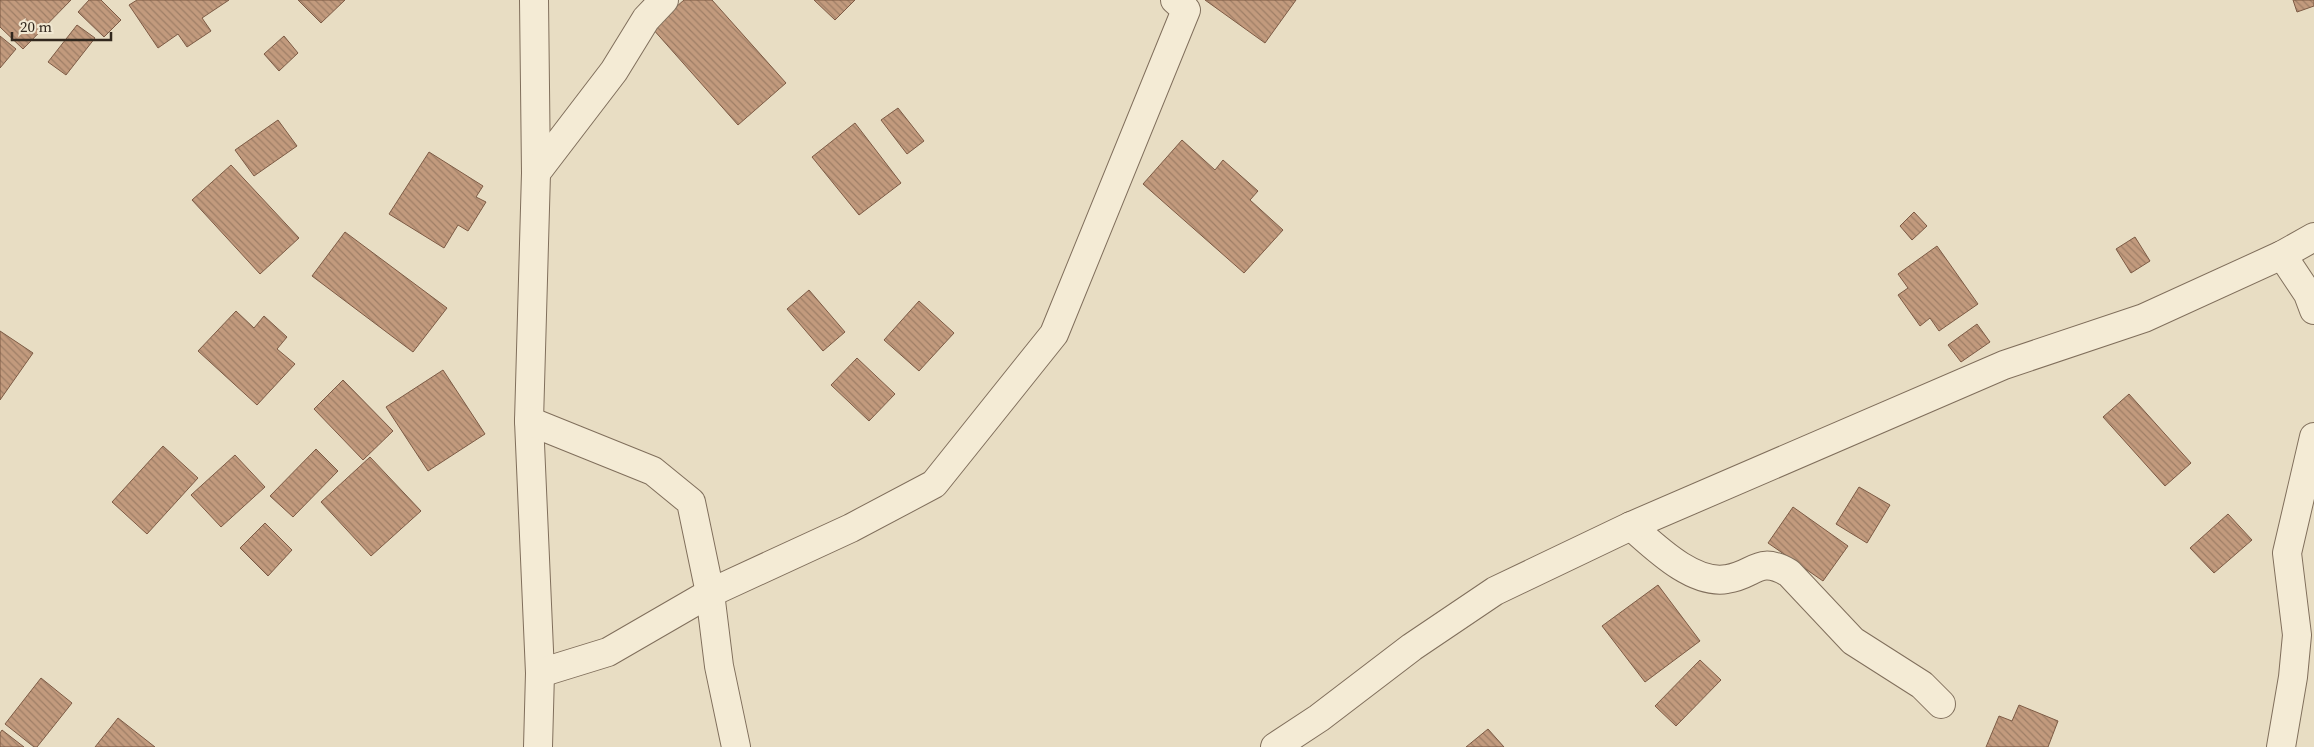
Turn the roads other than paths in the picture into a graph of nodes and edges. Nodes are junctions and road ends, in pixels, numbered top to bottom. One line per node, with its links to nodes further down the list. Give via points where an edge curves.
1 (534, 0): 4 (street)
2 (664, 0): 4 (street, via 646,19 614,71)
3 (1184, 3): 11 (street, via 1054,334 934,484 851,528)
4 (536, 173): 8 (street)
5 (2314, 237): 6 (street)
6 (2282, 255): 7 (street, via 2308,294); 10 (street, via 2144,318 2004,365)
7 (2314, 310)
8 (529, 421): 11 (street, via 653,471 691,502); 12 (street)
9 (2314, 437): 17 (street, via 2287,553 2297,635)
10 (1631, 526): 13 (street, via 1696,575 1727,580 1763,565 1776,565 1789,573 1853,640 1922,684); 16 (street, via 1495,591)
11 (710, 594): 12 (street, via 608,652); 15 (street, via 719,666)
12 (540, 673): 14 (street)
13 (1942, 704)
14 (538, 747)
15 (736, 747)
16 (1275, 747)
17 (2281, 747)

